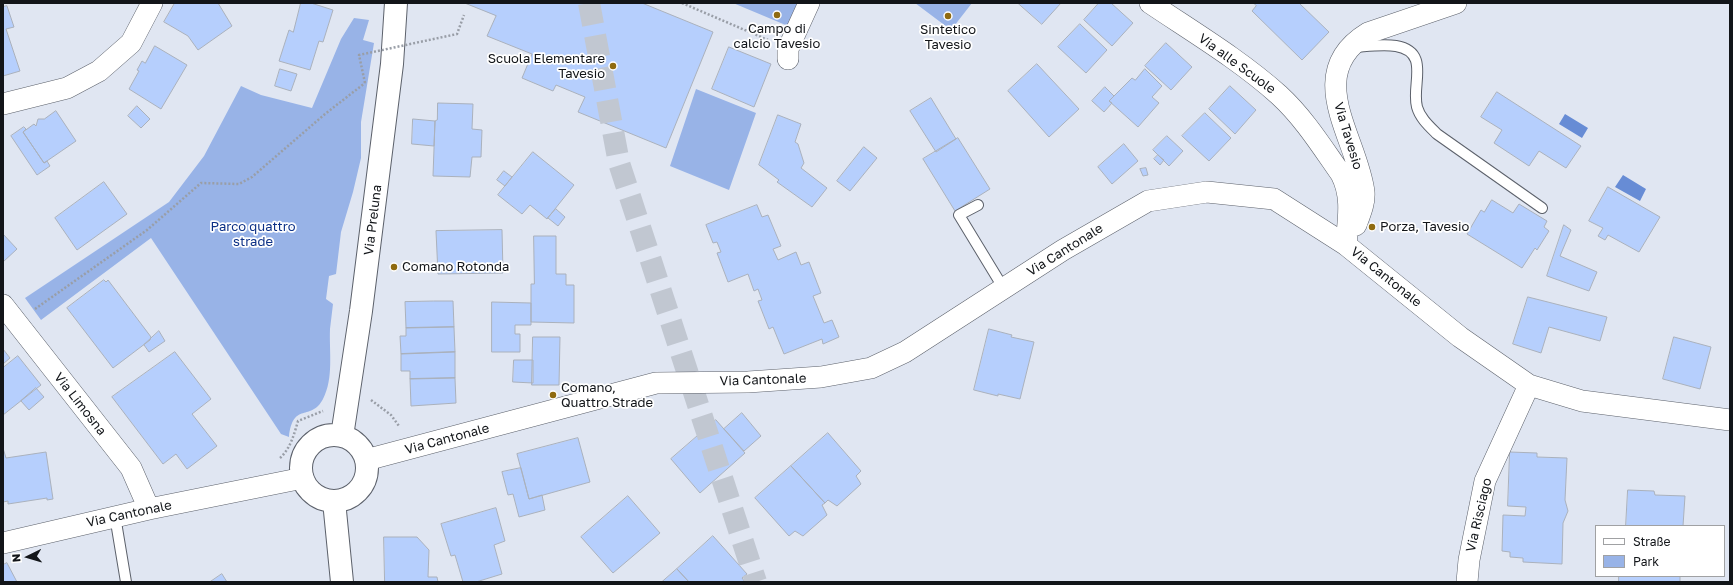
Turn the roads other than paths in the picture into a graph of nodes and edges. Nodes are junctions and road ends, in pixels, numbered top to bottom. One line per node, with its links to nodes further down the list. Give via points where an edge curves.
1 (152, 3): 8 (street, via 131,43 99,71 67,88)
2 (396, 3): 16 (street, Via Preluna, via 390,84)
3 (809, 3): 7 (street)
4 (1150, 3): 11 (street, Via alle Scuole, via 1247,69 1279,95 1299,116 1346,184 1349,201)
5 (1456, 3): 6 (street, Via Tavesio, via 1380,28 1358,39)
6 (1351, 47): 10 (lane, via 1395,46 1412,53 1417,61 1417,106 1428,126); 11 (street, Via Tavesio, via 1338,68 1336,96 1364,193 1363,206)
7 (788, 54)
8 (3, 104)
9 (978, 205): 12 (lane, via 959,215)
10 (1542, 208)
11 (1346, 245): 12 (street, Via Cantonale, via 1274,199 1207,192 1148,201 1063,250); 14 (street, Via Cantonale, via 1460,337)
12 (1004, 289): 17 (street, Via Cantonale, via 905,352 871,368 821,378 656,384)
13 (3, 305): 20 (street, Via Limosna, via 131,468)
14 (1529, 385): 15 (street, Via Cantonale, via 1582,400); 25 (street, Via Risciago, via 1485,481 1469,560)
15 (1730, 420)
16 (342, 436): 17 (street, via 357,444); 18 (street, via 319,439 310,446 301,467)
17 (366, 460): 19 (street, via 367,470 360,488 344,500)
18 (303, 478): 19 (street, via 315,495 324,500); 20 (street, Via Cantonale)
19 (334, 501): 24 (street)
20 (149, 508): 21 (street, Via Cantonale)
21 (115, 516): 22 (street, Via Cantonale); 23 (lane)
22 (3, 543)
23 (126, 582)
24 (342, 582)
25 (1468, 582)

